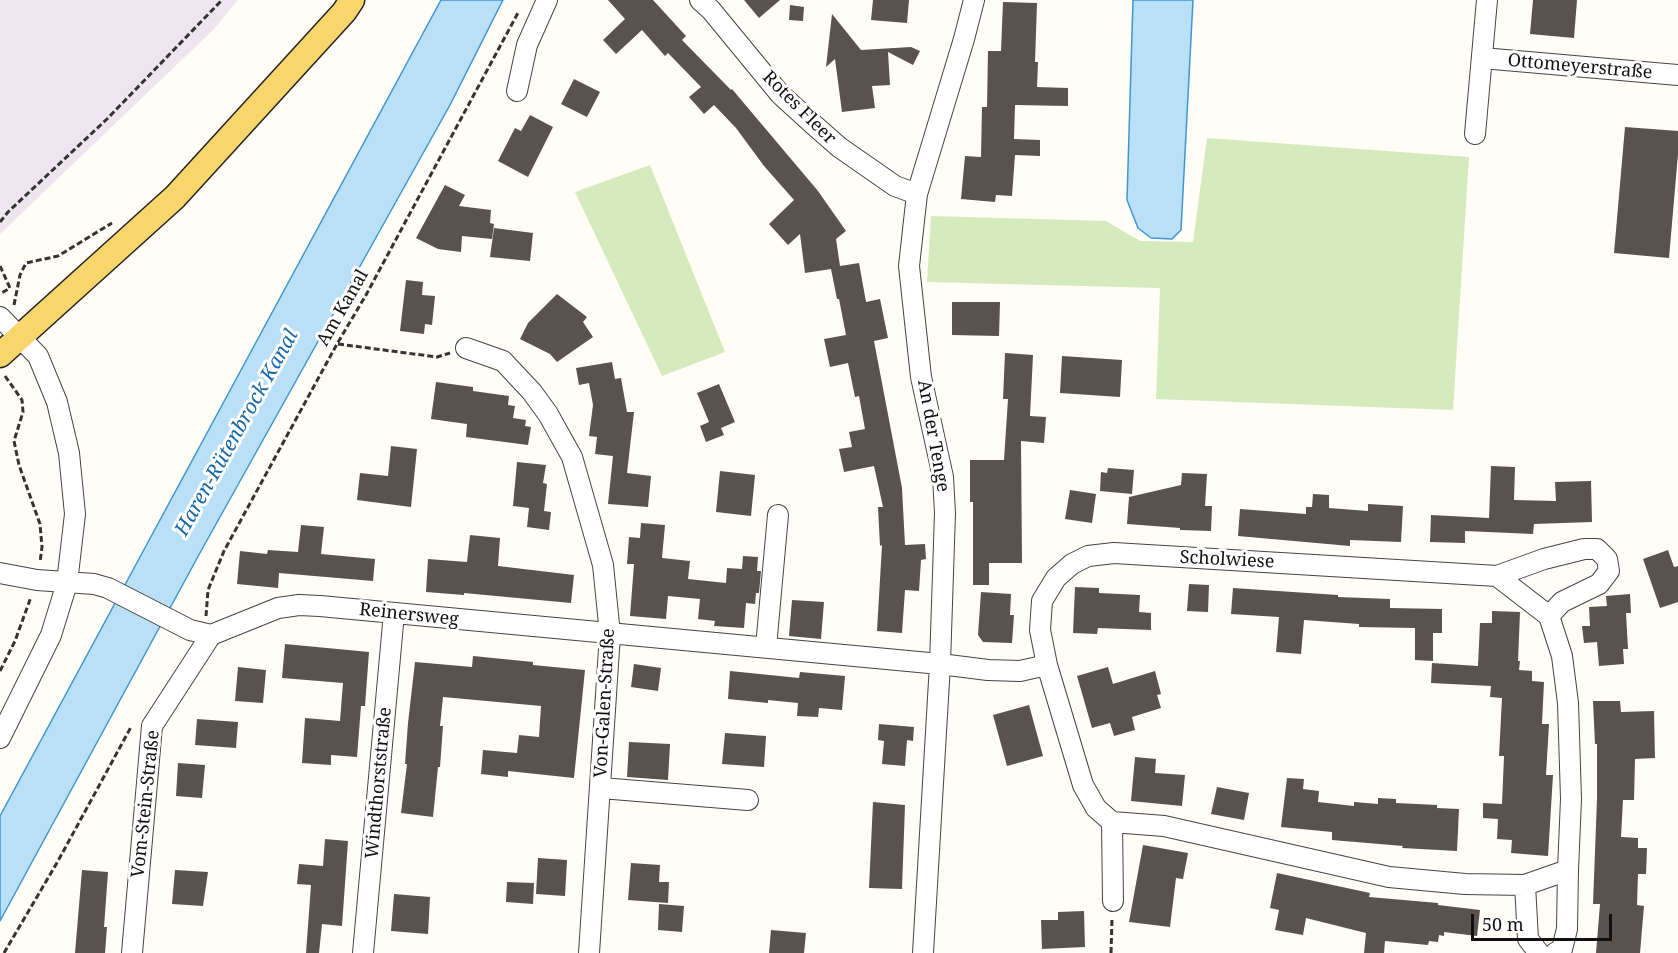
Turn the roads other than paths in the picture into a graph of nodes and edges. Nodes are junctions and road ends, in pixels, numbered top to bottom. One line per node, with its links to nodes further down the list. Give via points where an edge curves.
1 (352, 0): 12 (main road, via 175,197)
2 (548, 0): 8 (street, via 527,45)
3 (700, 0): 10 (street, Rotes Fleer, via 780,94 814,125 895,186)
4 (974, 0): 10 (street, An der Tenge)
5 (1487, 0): 6 (street, Ottomeyerstraße)
6 (1482, 58): 7 (street, Ottomeyerstraße); 9 (street, Ottomeyerstraße)
7 (1678, 75)
8 (517, 91)
9 (1475, 134)
10 (917, 194): 24 (street, An der Tenge, via 909,266 921,377 943,477 945,504)
11 (4, 314): 12 (street)
12 (21, 337): 14 (main road); 18 (street, via 38,356 57,402 69,453 75,514)
13 (466, 348): 21 (street, Von-Galen-Straße, via 503,361 548,414 572,458 603,565)
14 (0, 355)
15 (778, 515): 23 (street)
16 (0, 573): 18 (street)
17 (1497, 576): 20 (street); 20 (street, Scholwiese, via 1544,559 1597,549 1607,559 1609,571 1599,584 1562,602); 25 (street, Scholwiese, via 1114,553 1088,556 1056,578 1042,601 1040,630)
18 (67, 583): 22 (street, via 108,588 190,630); 26 (street, via 51,635)
19 (394, 613): 21 (street, Reinersweg); 22 (street, Reinersweg, via 299,605 278,608); 34 (street, Windthorststraße)
20 (1549, 615): 30 (street, via 1562,656 1568,703)
21 (610, 634): 23 (street, Reinersweg); 27 (street, Von-Galen-Straße)
22 (211, 635): 33 (street, Vom-Stein-Straße, via 152,726)
23 (766, 647): 24 (street, Reinersweg)
24 (940, 664): 25 (street, via 1020,671); 36 (street, An der Tenge)
25 (1047, 664): 29 (street, Scholwiese, via 1083,785 1096,808)
26 (0, 738)
27 (601, 788): 28 (street, Von-Galen-Straße); 35 (street, Von-Galen-Straße)
28 (748, 800)
29 (1112, 822): 31 (street, via 1164,826 1389,877); 32 (street)
30 (1568, 870): 31 (street); 38 (street, via 1567,929 1562,949)
31 (1525, 885): 37 (street, via 1528,939)
32 (1113, 901)
33 (132, 953)
34 (363, 953)
35 (589, 953)
36 (923, 953)
37 (1539, 953)
38 (1555, 953)

